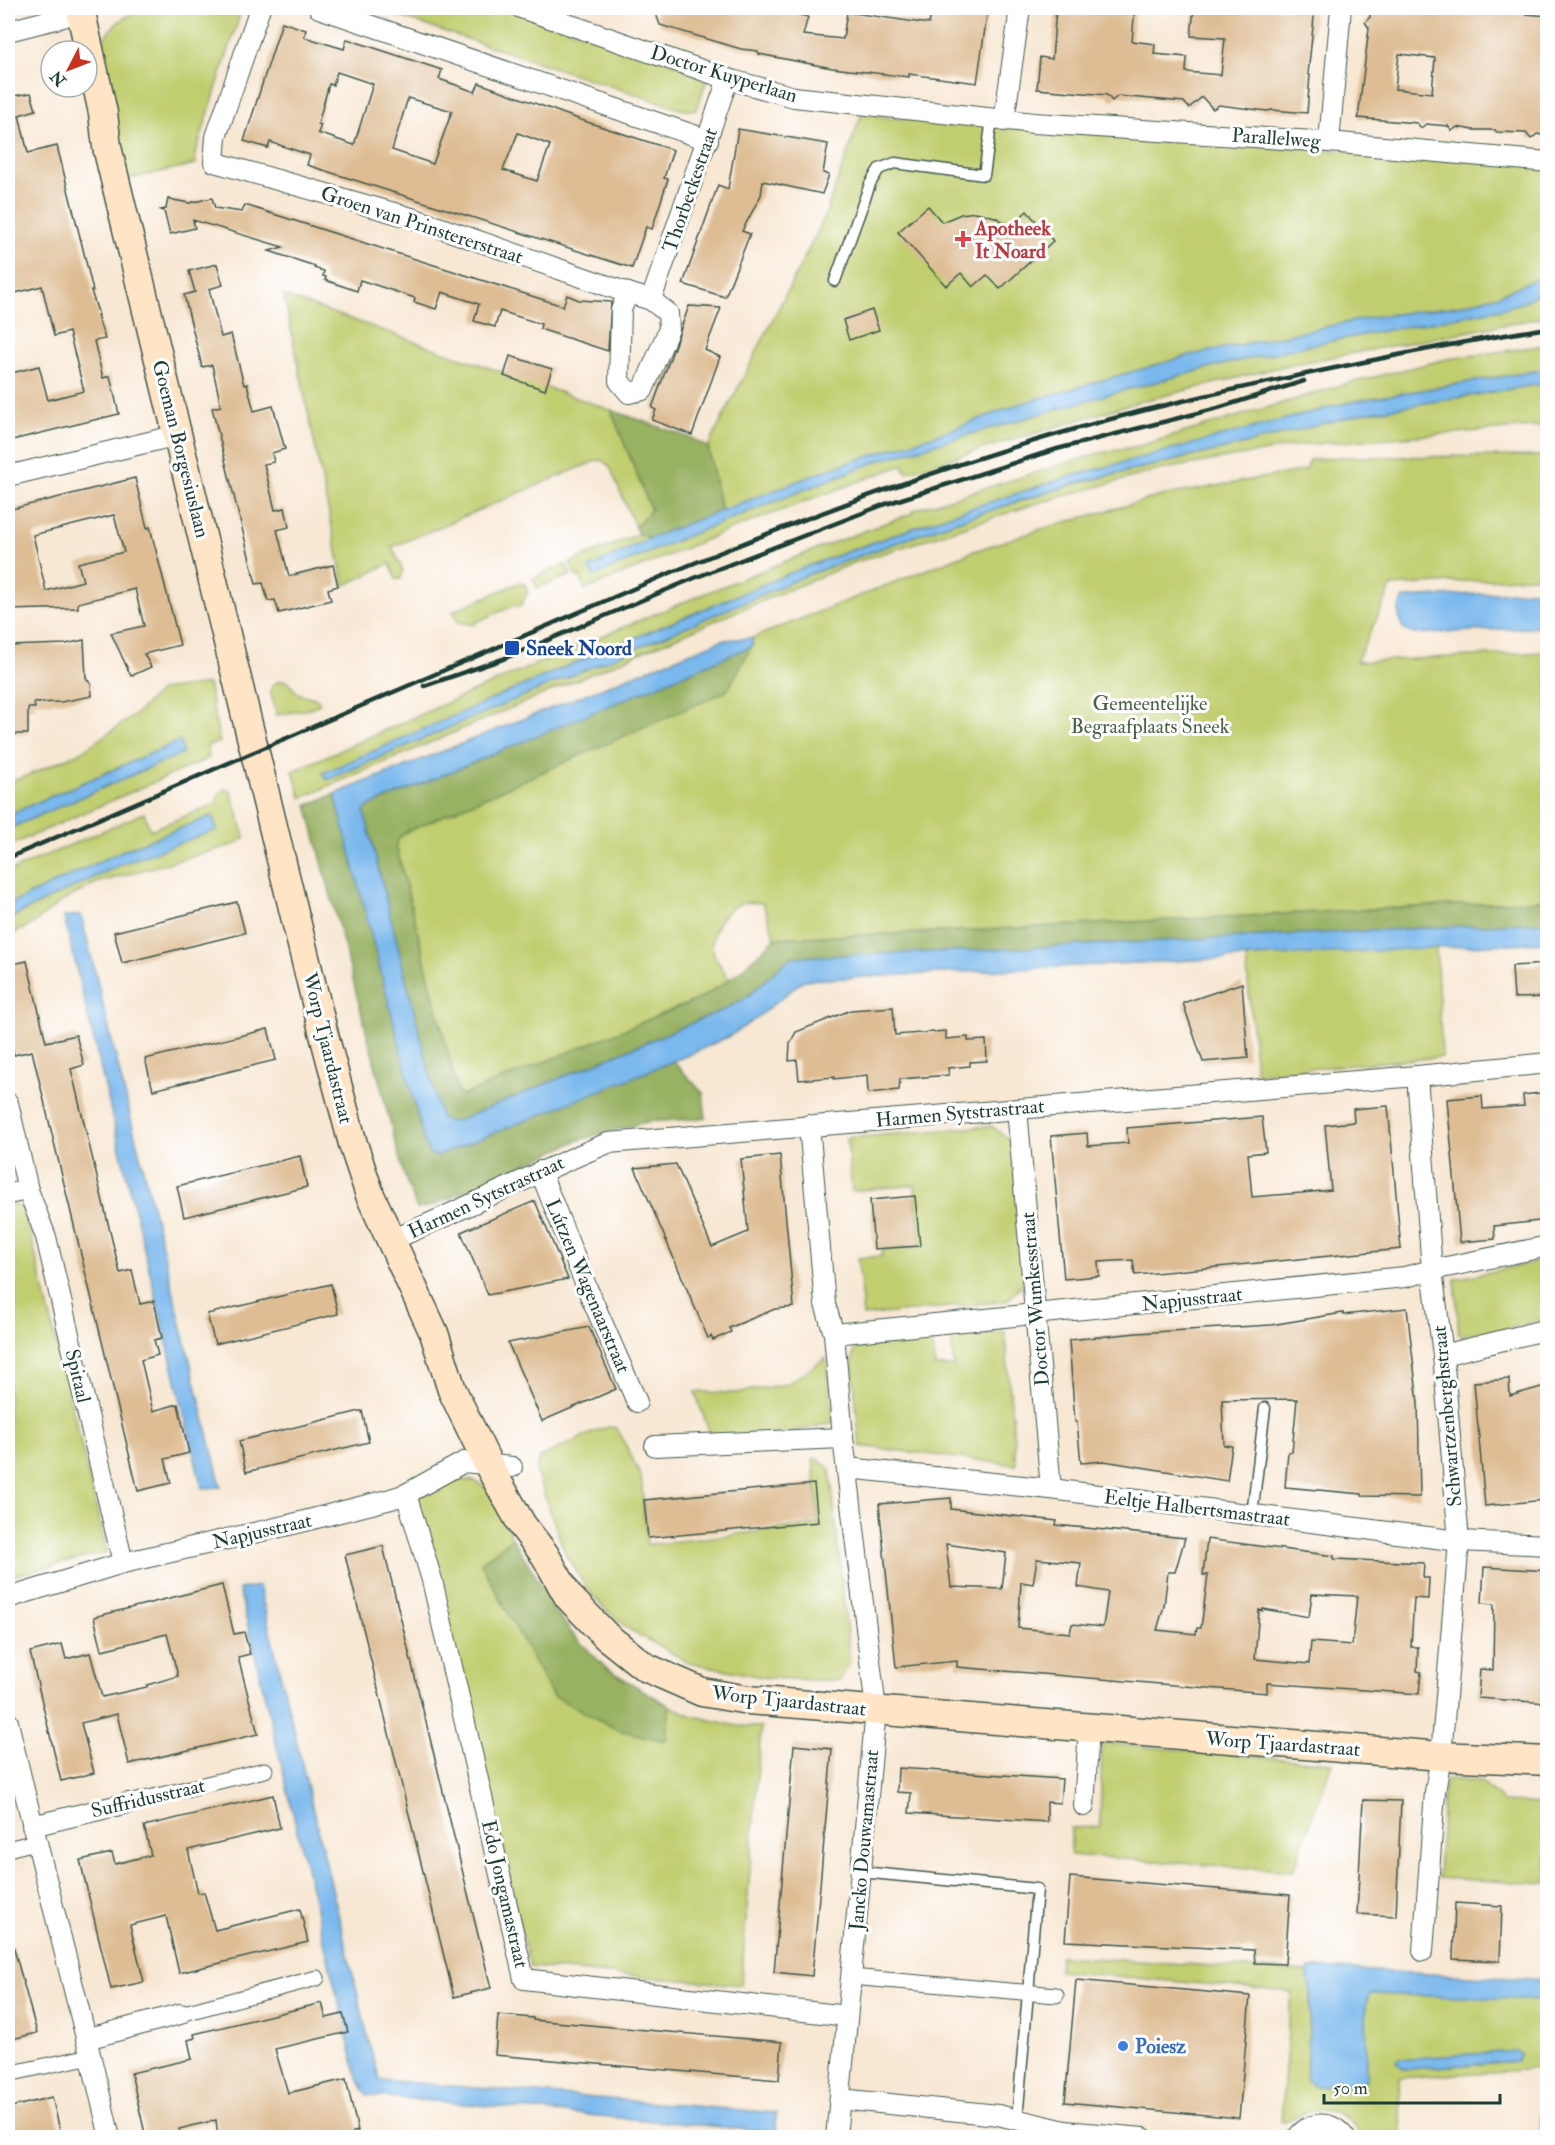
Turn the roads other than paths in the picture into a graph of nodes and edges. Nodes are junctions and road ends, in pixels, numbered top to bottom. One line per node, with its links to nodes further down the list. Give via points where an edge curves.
1 (260, 8): 17 (street, Groen van Prinstererstraat, via 216,136 214,162 412,218)
2 (319, 8): 12 (street)
3 (521, 8): 9 (street, Doctor Kuyperlaan)
4 (1020, 8): 11 (street)
5 (1341, 8): 13 (street)
6 (74, 10): 7 (street); 8 (main road); 14 (main road, Goeman Borgesiuslaan, via 103,113)
7 (8, 32)
8 (71, 39)
9 (728, 79): 11 (street, Doctor Kuyperlaan, via 794,97); 12 (street, Thorbeckestraat)
10 (83, 99): 14 (main road, Goeman Borgesiuslaan)
11 (998, 120): 13 (street, Parallelweg); 16 (lane, via 984,175 895,163 879,169)
12 (708, 140): 18 (street, Thorbeckestraat)
13 (1329, 142): 15 (street, Parallelweg)
14 (107, 147): 19 (main road, Goeman Borgesiuslaan)
15 (1548, 162)
16 (835, 281)
17 (628, 293): 18 (street); 18 (street, via 621,310 619,381 629,393 643,390 669,328 668,314)
18 (651, 300)
19 (178, 435): 20 (street); 21 (main road, Goeman Borgesiuslaan)
20 (8, 476)
21 (255, 752): 30 (main road, Worp Tjaardastraat, via 353,1144 370,1195)
22 (1548, 1063): 23 (street, Harmen Sytstrastraat)
23 (1417, 1076): 25 (street, Harmen Sytstrastraat); 32 (street, Schwartzenberghstraat)
24 (8, 1103): 28 (street, Spitaal)
25 (1017, 1108): 26 (street, Harmen Sytstrastraat); 33 (street, Doctor Wumkesstraat)
26 (809, 1125): 27 (street, Harmen Sytstrastraat, via 608,1143); 35 (street, via 825,1304)
27 (540, 1171): 30 (street, Harmen Sytstrastraat); 37 (street, Lútzen Wagenaarstraat)
28 (28, 1190): 29 (street); 48 (street, Spitaal, via 46,1238)
29 (8, 1194)
30 (392, 1240): 41 (main road, Worp Tjaardastraat, via 434,1332 465,1374)
31 (1548, 1246): 32 (street, Napjusstraat)
32 (1432, 1270): 33 (street, Napjusstraat, via 1405,1277); 36 (street, Schwartzenberghstraat)
33 (1036, 1314): 35 (street, Napjusstraat); 43 (street, Doctor Wumkesstraat)
34 (1548, 1329): 36 (street)
35 (834, 1334): 39 (street)
36 (1443, 1355): 46 (street, Schwartzenberghstraat)
37 (637, 1402)
38 (1265, 1408): 45 (lane)
39 (843, 1438): 40 (street); 42 (street, Jancko Douwamastraat)
40 (655, 1446)
41 (501, 1466): 44 (street, Napjusstraat, via 464,1462); 50 (main road, Worp Tjaardastraat, via 543,1532 545,1554 568,1596 606,1636 645,1667 702,1692 748,1700)
42 (847, 1468): 43 (street, Eeltje Halbertsmastraat); 50 (street, Jancko Douwamastraat)
43 (1051, 1489): 45 (street, Eeltje Halbertsmastraat)
44 (406, 1494): 48 (street, Napjusstraat); 67 (street, Edo Jongamastraat, via 432,1580 524,1979)
45 (1252, 1515): 46 (street, Eeltje Halbertsmastraat)
46 (1459, 1541): 47 (street, Eeltje Halbertsmastraat); 53 (street, Schwartzenberghstraat)
47 (1548, 1545)
48 (123, 1563): 49 (street, Napjusstraat)
49 (8, 1598)
50 (876, 1710): 52 (main road, Worp Tjaardastraat); 60 (street, Jancko Douwamastraat)
51 (8, 1722): 58 (street)
52 (1089, 1729): 53 (main road, Worp Tjaardastraat); 57 (street)
53 (1441, 1756): 54 (main road, Worp Tjaardastraat); 61 (street)
54 (1548, 1761)
55 (265, 1770): 56 (street, Suffridusstraat)
56 (128, 1803): 58 (street, Suffridusstraat)
57 (1084, 1806)
58 (33, 1834): 59 (street, Suffridusstraat); 68 (street)
59 (8, 1850)
60 (861, 1872): 62 (street, Jancko Douwamastraat); 64 (lane, via 1037,1889)
61 (1423, 1951)
62 (851, 1977): 64 (street); 67 (street, Jancko Douwamastraat)
63 (317, 1978): 66 (street)
64 (1029, 1993): 65 (street); 71 (lane)
65 (1056, 1995)
66 (180, 2014): 68 (street)
67 (847, 2016): 70 (street, Jancko Douwamastraat)
68 (89, 2047): 69 (street); 72 (street)
69 (8, 2074)
70 (840, 2099): 71 (street); 73 (street, Jancko Douwamastraat)
71 (1017, 2120): 74 (street, via 1065,2131)
72 (110, 2138)
73 (836, 2138)
74 (1143, 2138)
75 (1297, 2138): 76 (street, via 1306,2128 1321,2124 1335,2128)
76 (1345, 2138)

